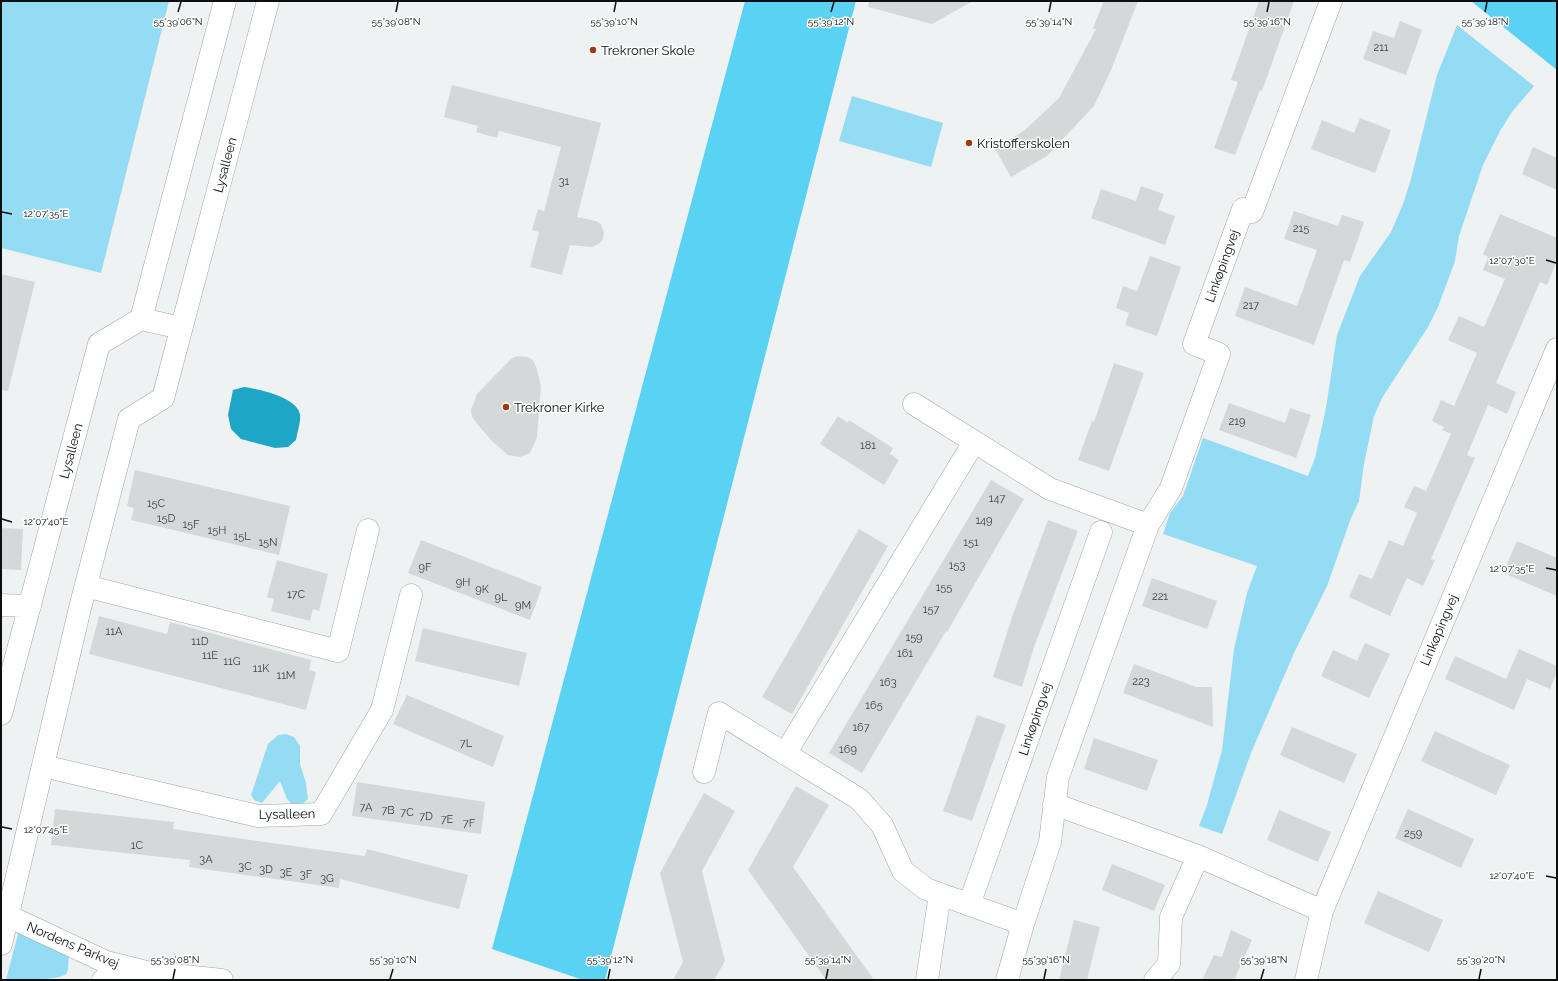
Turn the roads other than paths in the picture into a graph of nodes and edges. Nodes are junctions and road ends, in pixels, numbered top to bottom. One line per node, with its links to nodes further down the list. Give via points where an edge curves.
1 (225, 1): 4 (street)
2 (268, 1): 5 (street, Lysalleen)
3 (1331, 1): 9 (street, Linkøpingvej, via 1252,212 1243,209 1194,344 1219,354 1171,488)
4 (141, 319): 5 (street); 15 (street, Lysalleen, via 99,344)
5 (181, 328): 12 (street, Lysalleen, via 163,398 129,419)
6 (1557, 349): 24 (street, Linkøpingvej)
7 (914, 404): 8 (street)
8 (974, 442): 9 (street, via 1050,490); 17 (street)
9 (1148, 525): 20 (street, Linkøpingvej, via 1058,777)
10 (368, 530): 12 (street, via 338,651)
11 (1101, 532): 23 (street, Linkøpingvej)
12 (86, 586): 18 (street, Lysalleen)
13 (410, 595): 18 (street, Lysalleen, via 382,710 321,814 258,816)
14 (1, 605): 15 (street)
15 (30, 606): 16 (street, Lysalleen)
16 (1, 714)
17 (785, 754): 19 (street, via 719,713); 22 (street, via 859,799 882,825 903,871 926,889)
18 (43, 766): 25 (street, Lysalleen)
19 (704, 772)
20 (1054, 804): 21 (street); 26 (street, Linkøpingvej, via 1050,842)
21 (1198, 856): 24 (street); 33 (street, via 1171,917 1169,964)
22 (940, 894): 23 (street); 31 (street)
23 (969, 905): 26 (street)
24 (1322, 911): 34 (street, Linkøpingvej)
25 (4, 916): 27 (street, Lysalleen); 28 (street, Nordens Parkvej, via 106,962)
26 (1023, 924): 32 (street, Linkøpingvej)
27 (1, 944)
28 (146, 972): 29 (street, Nordens Parkvej); 30 (street, Nordens Parkvej)
29 (103, 980)
30 (222, 980)
31 (927, 980)
32 (1007, 980)
33 (1155, 980)
34 (1306, 980)

